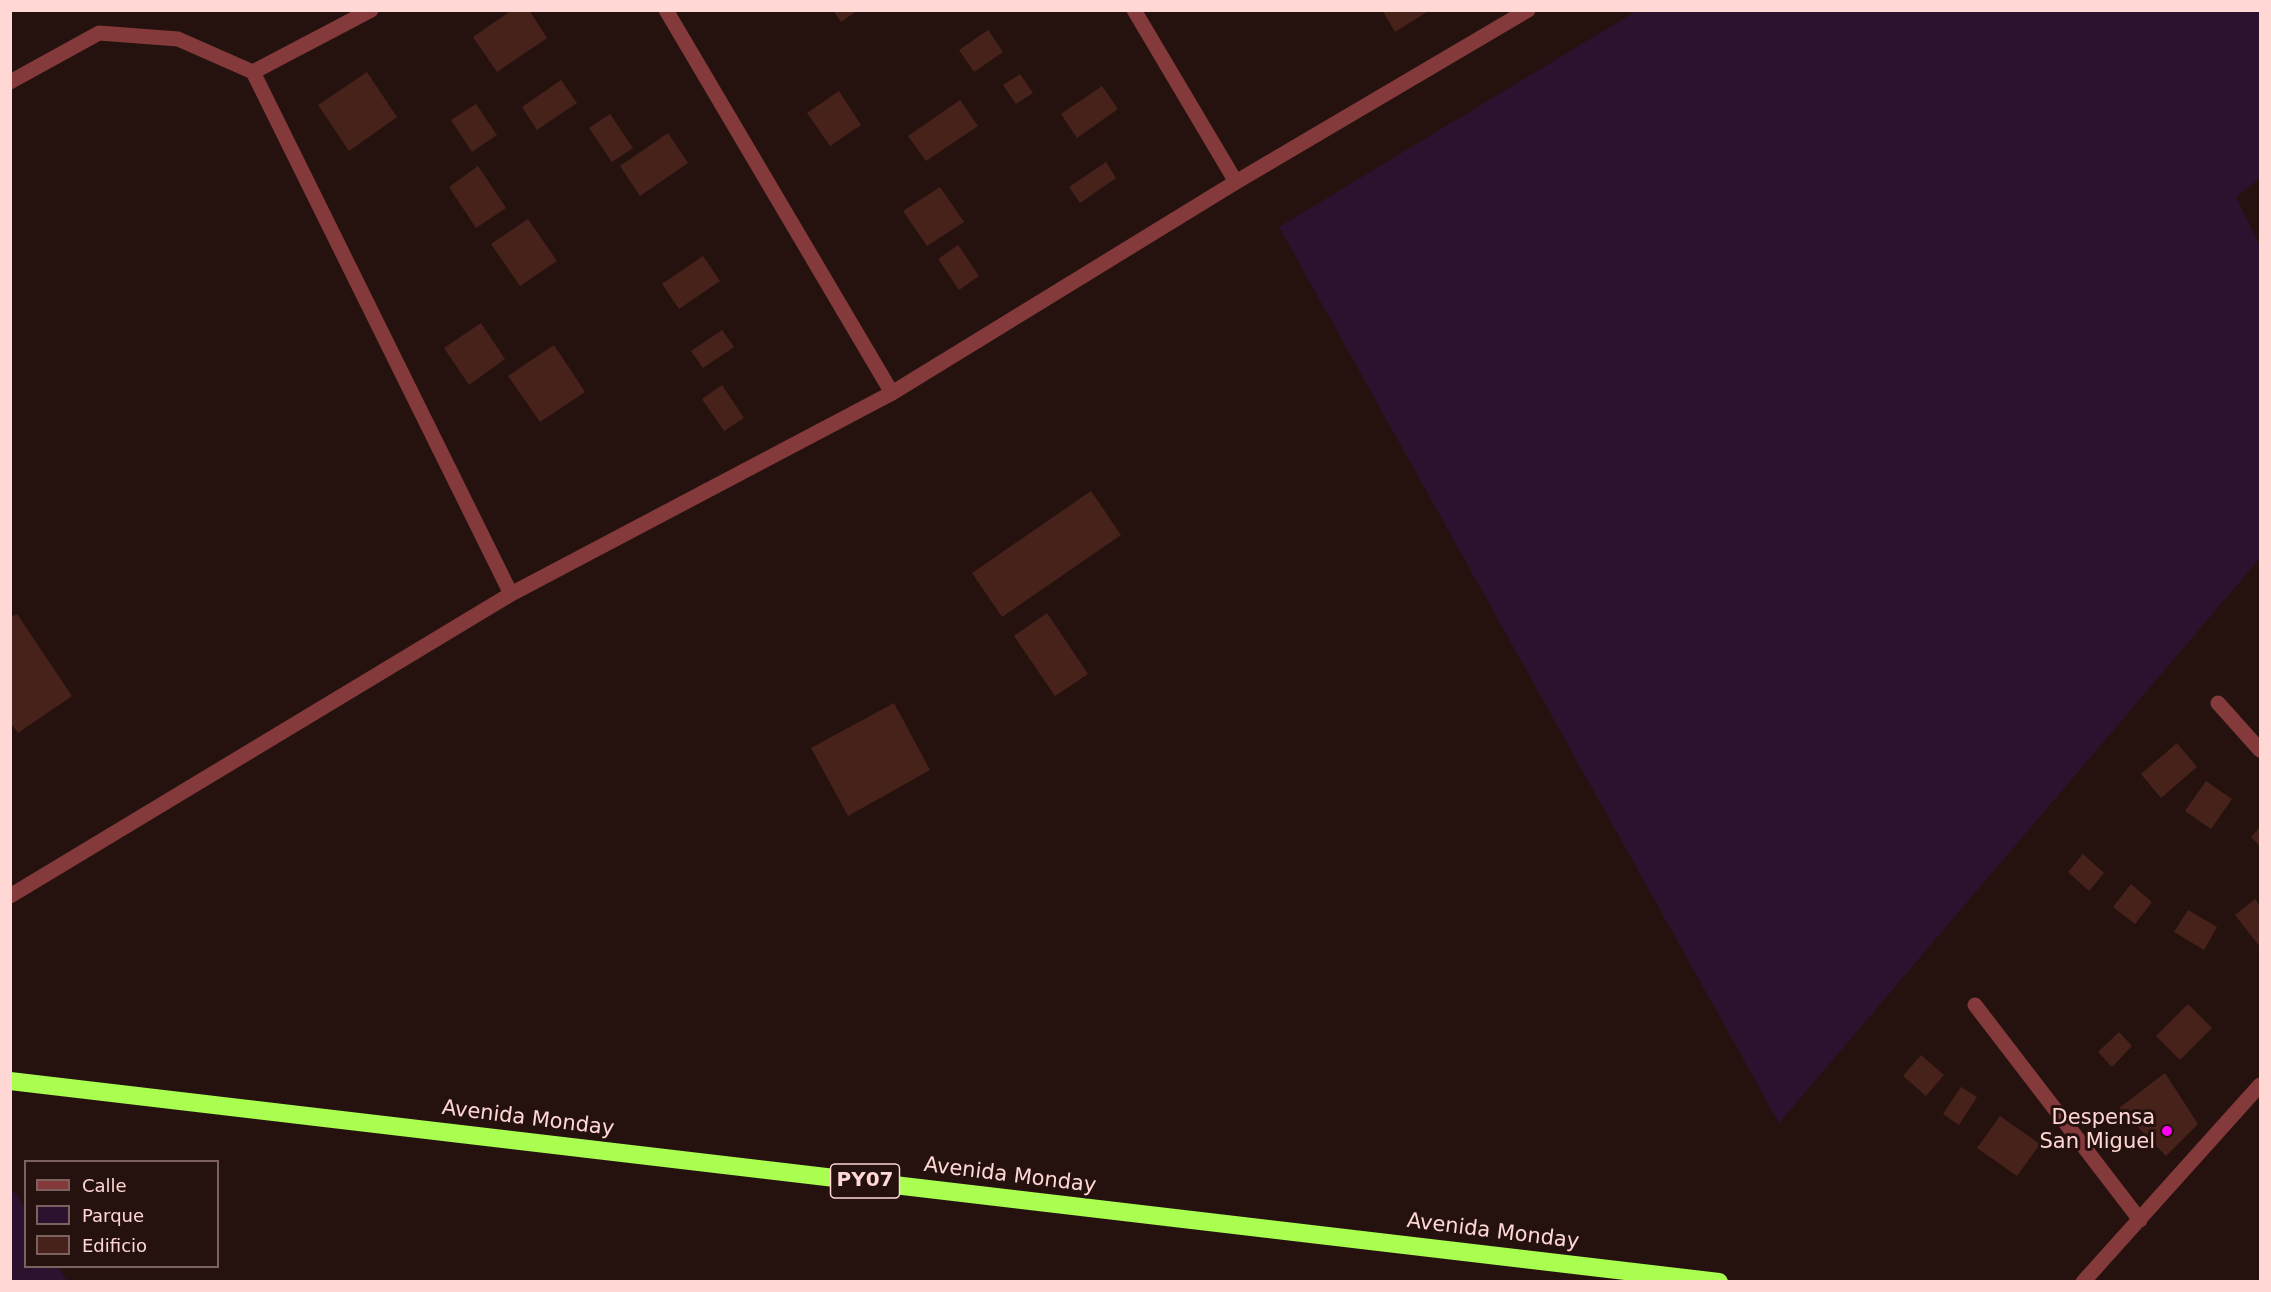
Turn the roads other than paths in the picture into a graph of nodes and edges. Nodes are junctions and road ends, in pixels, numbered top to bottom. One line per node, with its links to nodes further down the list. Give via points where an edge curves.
1 (372, 10): 5 (street)
2 (666, 10): 8 (street)
3 (1134, 10): 7 (street)
4 (1528, 10): 7 (street)
5 (253, 72): 6 (street, via 178,39 99,33); 9 (street)
6 (10, 82)
7 (1236, 182): 8 (street)
8 (892, 393): 9 (street)
9 (511, 594): 12 (street)
10 (2218, 703): 11 (street)
11 (2260, 750)
12 (10, 896)
13 (1975, 1005): 16 (street)
14 (10, 1081): 17 (highway, Avenida Monday / PY07)
15 (2260, 1085): 16 (street)
16 (2140, 1220): 18 (street)
17 (1719, 1281)
18 (2083, 1281)

